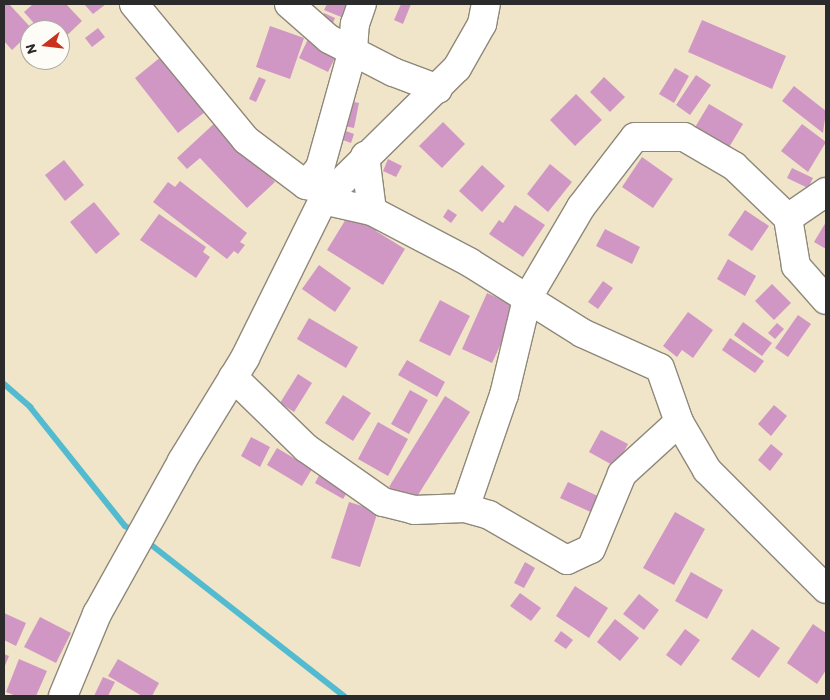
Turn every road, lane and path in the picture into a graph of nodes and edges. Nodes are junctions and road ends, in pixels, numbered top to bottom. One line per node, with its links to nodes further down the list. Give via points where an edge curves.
1 (134, 4): 8 (street, via 246,140)
2 (289, 4): 5 (street, via 329,39)
3 (362, 4): 5 (street, via 354,24)
4 (486, 4): 6 (street, via 482,24 469,48)
5 (353, 50): 6 (street, via 393,72); 8 (street, via 320,168)
6 (438, 89): 7 (street)
7 (364, 156): 8 (street); 10 (street)
8 (319, 192): 10 (street); 14 (street)
9 (826, 192): 11 (street)
10 (372, 210): 12 (street, via 469,262)
11 (788, 218): 12 (street, via 734,166 684,137 635,136 581,207); 13 (street, via 796,266)
12 (527, 299): 15 (street, via 582,333 660,368); 16 (street, via 504,395)
13 (826, 300)
14 (233, 377): 16 (street, via 306,448 383,502 414,510); 18 (street, via 97,614)
15 (679, 422): 16 (street, via 622,474 592,549 578,556 567,560 489,515); 17 (street, via 707,470)
16 (465, 508)
17 (826, 589)
18 (63, 696)

